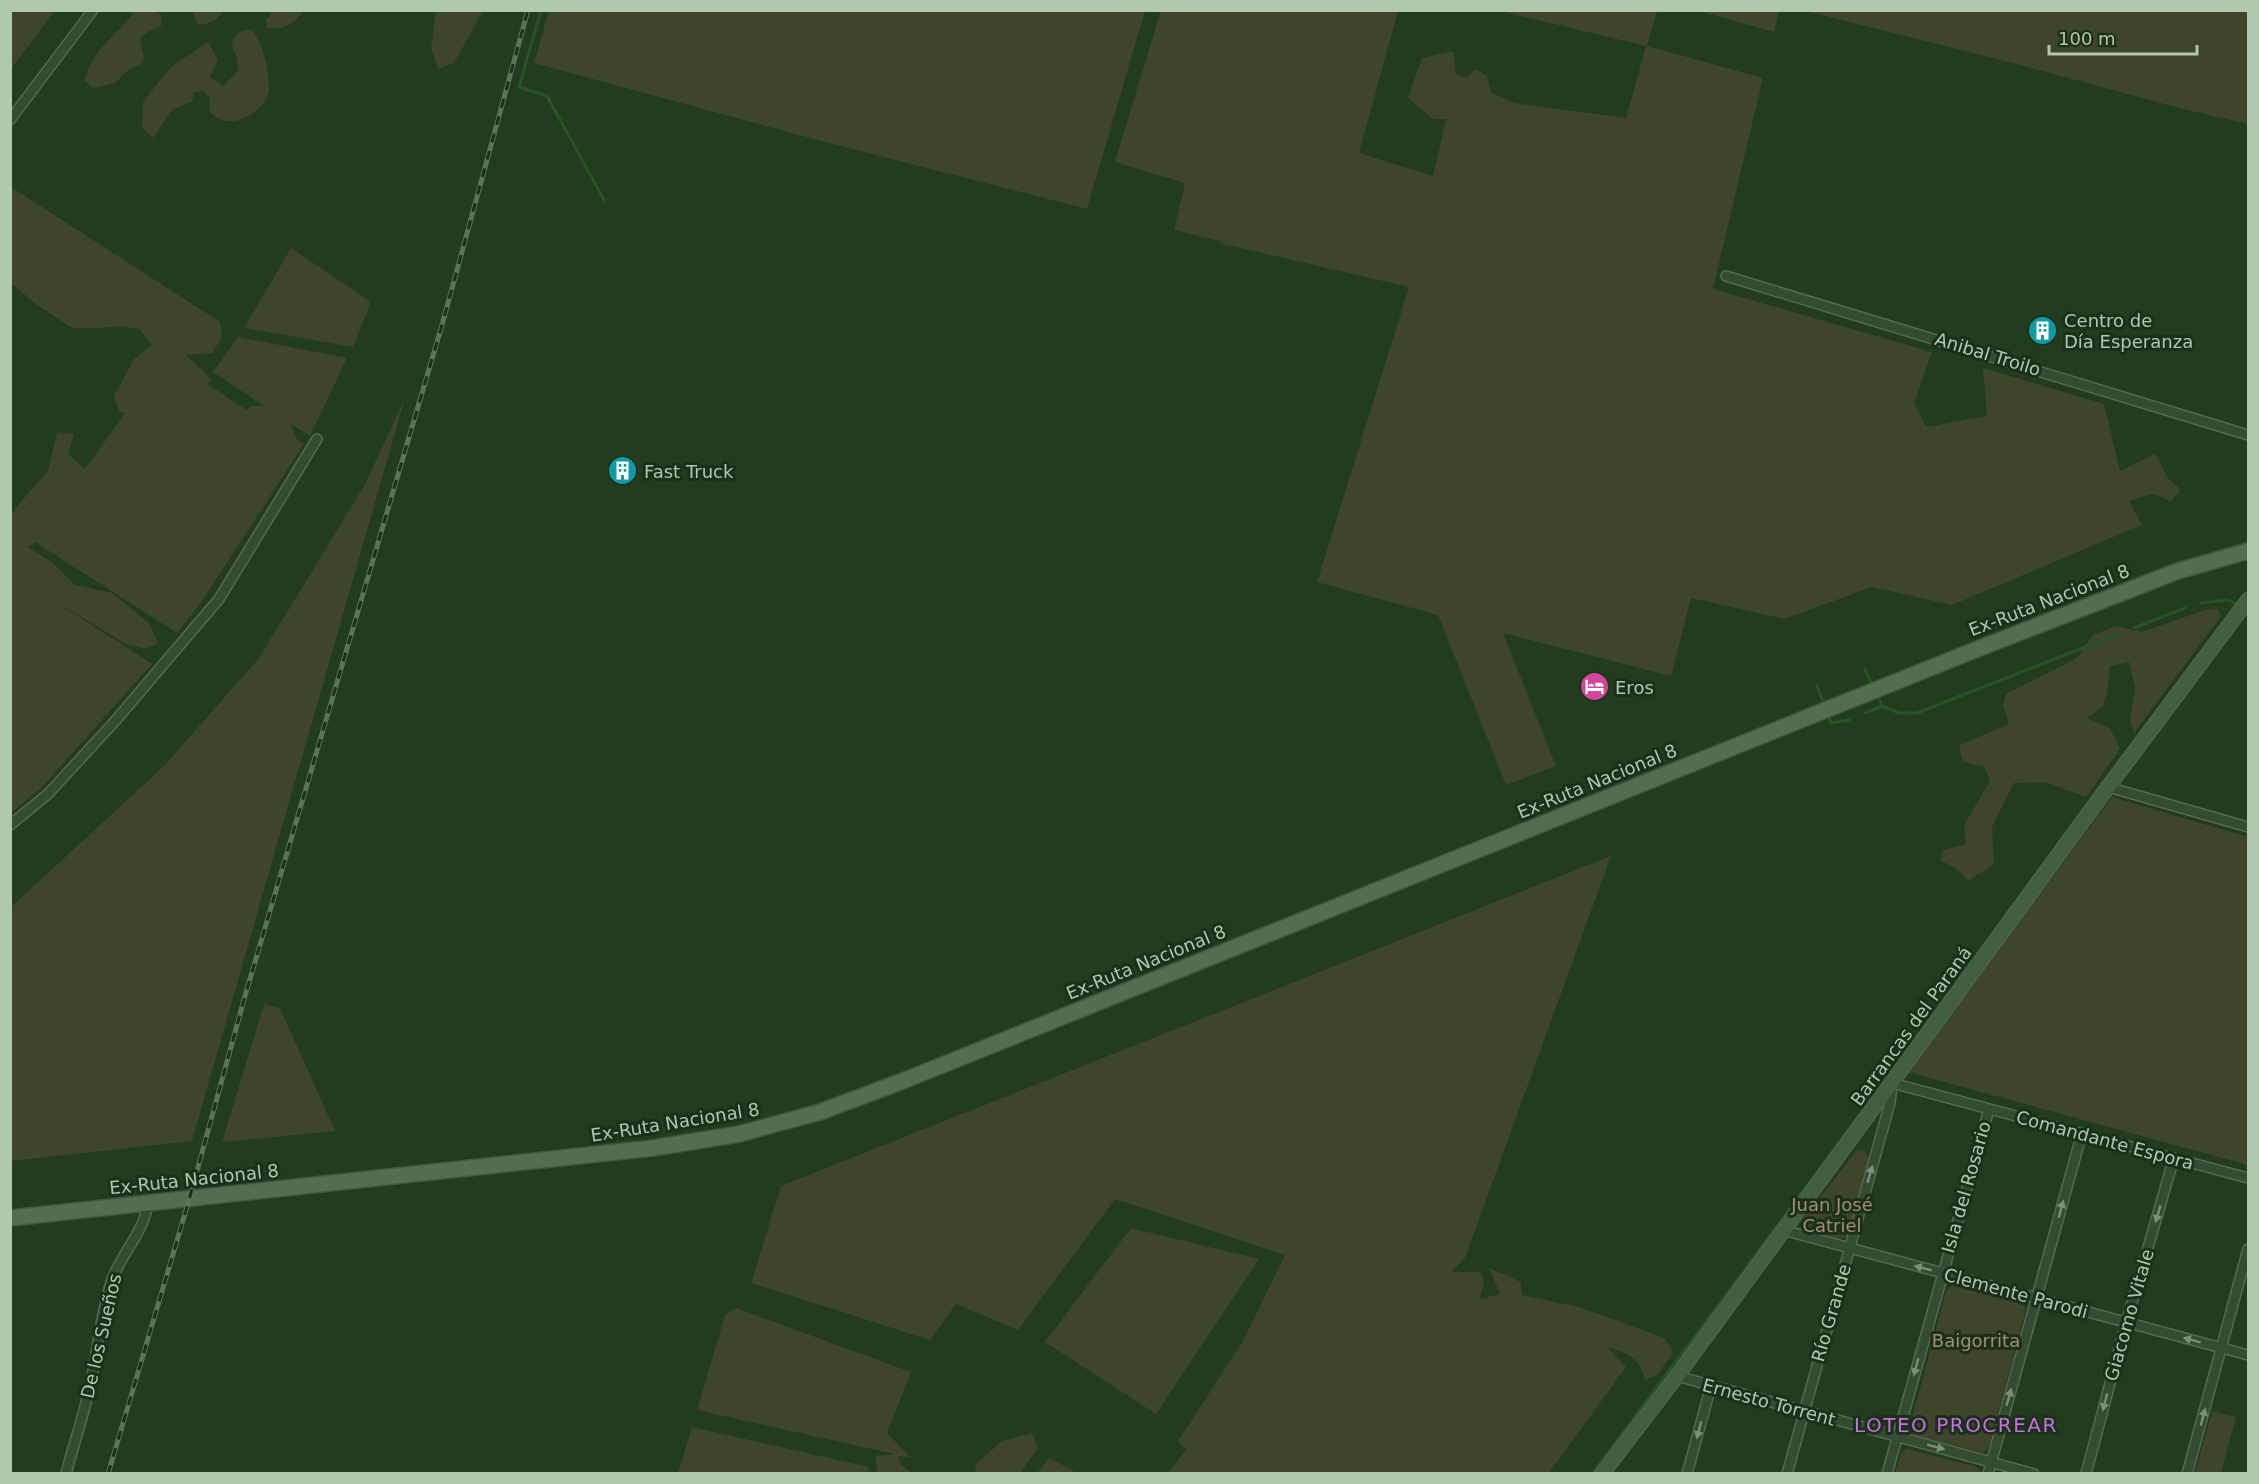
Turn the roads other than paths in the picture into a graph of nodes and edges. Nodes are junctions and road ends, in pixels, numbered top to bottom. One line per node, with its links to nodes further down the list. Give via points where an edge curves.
1 (93, 10): 2 (street)
2 (10, 120)
3 (1726, 276): 4 (street, Anibal Troilo)
4 (2248, 435)
5 (317, 439): 9 (street, via 219,599 48,794)
6 (2248, 551): 16 (main road, Ex-Ruta Nacional 8, via 2178,571 1980,648 820,1112 739,1134 653,1148)
7 (2248, 600): 8 (street, Barrancas del Paraná)
8 (2108, 787): 10 (street); 11 (street, Barrancas del Paraná)
9 (10, 825)
10 (2248, 827)
11 (1892, 1083): 12 (street, Comandante Espora); 18 (street, Barrancas del Paraná); 19 (street, Río Grande, one-way to 11)
12 (1989, 1109): 13 (street, Comandante Espora); 21 (street, Isla del Rosario)
13 (2082, 1133): 14 (street, Comandante Espora); 22 (street, one-way to 13)
14 (2174, 1158): 15 (street, Comandante Espora); 23 (street, Giacomo Vitale, one-way to 23)
15 (2248, 1178)
16 (148, 1204): 17 (main road, Ex-Ruta Nacional 8); 31 (street, De los Sueños, via 140,1230 120,1260 111,1283 89,1392)
17 (10, 1218)
18 (1783, 1230): 19 (street, Clemente Parodi); 26 (street, Barrancas del Paraná)
19 (1850, 1248): 21 (street, Clemente Parodi, one-way to 19); 28 (street, Río Grande)
20 (2248, 1249): 24 (street)
21 (1942, 1273): 22 (street, Clemente Parodi); 29 (street, Isla del Rosario, one-way to 29)
22 (2037, 1298): 23 (street, Clemente Parodi); 30 (street, one-way to 22)
23 (2126, 1323): 24 (street, Clemente Parodi, one-way to 23); 38 (street, Giacomo Vitale, one-way to 38)
24 (2222, 1348): 25 (street, Clemente Parodi); 39 (street, one-way to 24)
25 (2248, 1355)
26 (1677, 1376): 27 (street, Ernesto Torrent); 32 (street, Barrancas del Paraná)
27 (1711, 1386): 28 (street, Ernesto Torrent); 33 (street, one-way to 33)
28 (1804, 1411): 29 (street, Ernesto Torrent); 34 (street, Río Grande)
29 (1897, 1437): 30 (street, Ernesto Torrent, one-way to 30); 35 (street, Isla del Rosario)
30 (1991, 1462): 36 (street); 37 (street, Ernesto Torrent)
31 (66, 1473)
32 (1602, 1473)
33 (1688, 1473)
34 (1787, 1473)
35 (1887, 1473)
36 (1988, 1473)
37 (2034, 1473)
38 (2086, 1473)
39 (2187, 1473)

